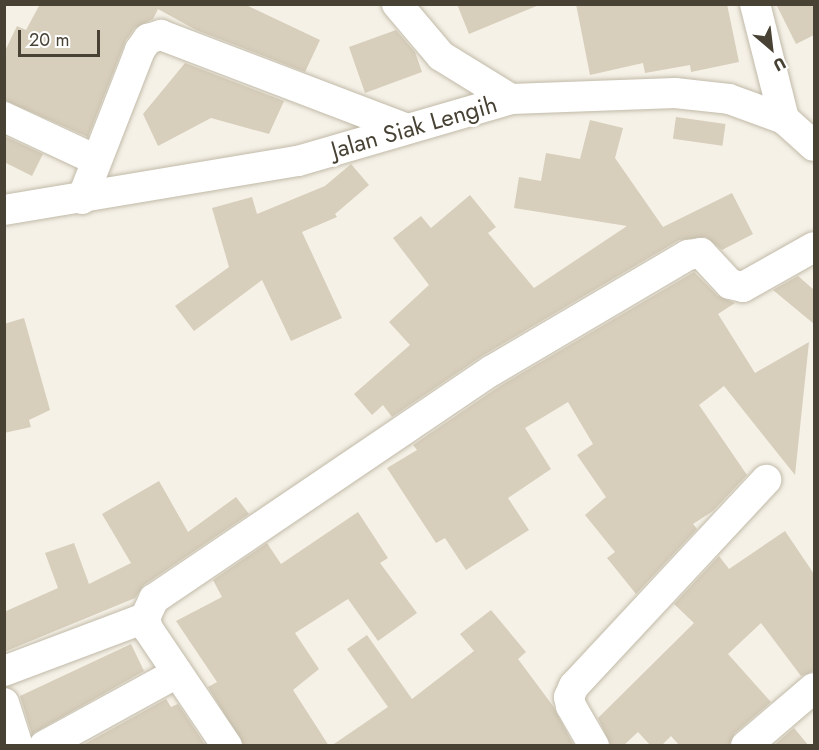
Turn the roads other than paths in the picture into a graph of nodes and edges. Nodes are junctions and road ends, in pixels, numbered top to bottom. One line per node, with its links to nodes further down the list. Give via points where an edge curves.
1 (397, 4): 3 (street, via 441,56)
2 (755, 4): 6 (street)
3 (511, 99): 5 (street, Jalan Siak Lengih); 6 (street, Jalan Siak Lengih, via 675,93 729,99)
4 (4, 117): 7 (street)
5 (404, 128): 7 (street, via 161,35 148,39 140,50); 8 (street, Jalan Siak Lengih, via 298,161)
6 (803, 129)
7 (94, 159): 8 (street)
8 (82, 199): 9 (street, Jalan Siak Lengih)
9 (4, 210)
10 (814, 247): 12 (street, via 743,286 730,284 701,253 688,255 481,377 154,599)
11 (766, 480): 20 (street, via 574,686 568,697 571,706)
12 (145, 618): 13 (street); 14 (street)
13 (4, 671)
14 (177, 673): 18 (street); 19 (street)
15 (814, 688): 21 (street)
16 (4, 703): 17 (street)
17 (18, 746)
18 (44, 746)
19 (227, 746)
20 (594, 746)
21 (746, 746)

